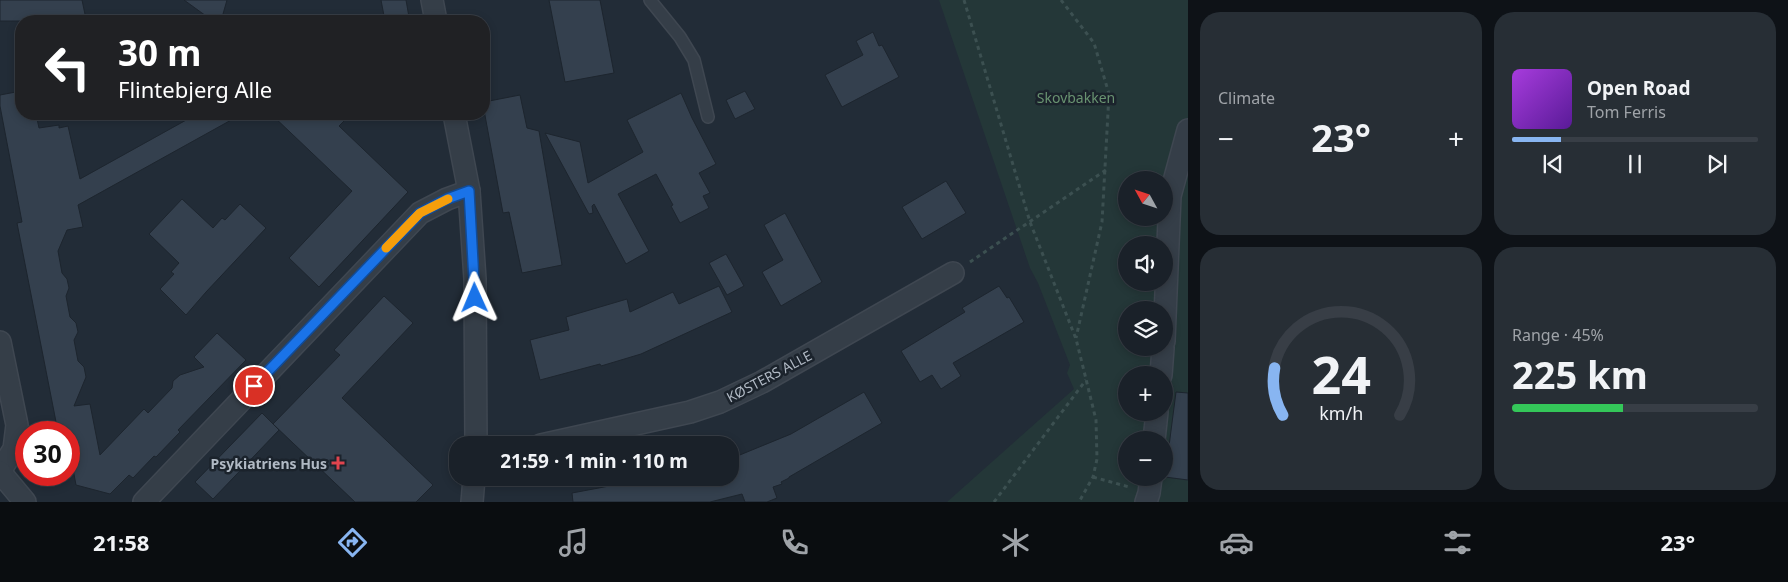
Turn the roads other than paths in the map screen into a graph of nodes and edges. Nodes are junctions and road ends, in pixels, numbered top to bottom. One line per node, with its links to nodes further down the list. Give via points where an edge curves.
1 (432, 0): 3 (street)
2 (650, 0): 4 (lane, via 694,60)
3 (435, 15)
4 (708, 117)
5 (455, 120): 8 (street)
6 (1188, 130): 7 (street)
7 (1184, 157): 10 (street, via 1170,196)
8 (469, 191): 12 (street, via 475,279); 17 (street, via 420,213)
9 (953, 273): 13 (street, KØSTERS ALLE, via 749,389 720,402 690,412)
10 (1166, 301)
11 (0, 342): 14 (street, via 17,425 14,449)
12 (476, 436)
13 (582, 436)
14 (0, 472): 16 (street)
15 (473, 486): 18 (street)
16 (25, 502)
17 (144, 502)
18 (472, 502)

